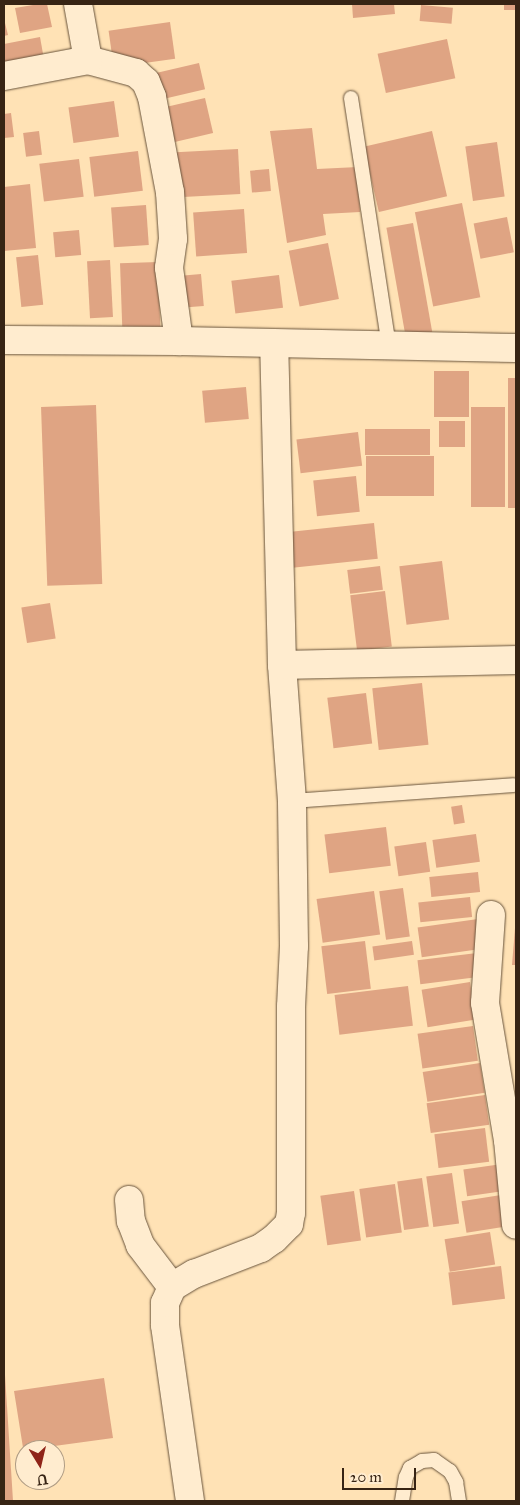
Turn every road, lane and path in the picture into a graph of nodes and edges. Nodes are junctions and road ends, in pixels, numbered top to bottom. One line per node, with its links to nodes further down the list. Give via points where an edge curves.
1 (78, 4): 2 (street)
2 (88, 60): 3 (street); 6 (street, via 136,73 146,82 152,97 170,192 173,239 169,268)
3 (4, 76)
4 (352, 98): 8 (lane)
5 (4, 340): 6 (street)
6 (179, 341): 7 (street)
7 (274, 344): 8 (street); 11 (street)
8 (389, 346): 9 (street)
9 (516, 348)
10 (516, 660): 11 (street)
11 (282, 665): 13 (street)
12 (513, 784): 13 (lane)
13 (292, 801): 18 (street, via 293,1186 289,1224 262,1248 208,1266)
14 (491, 915): 15 (street, via 485,1003)
15 (512, 1139): 17 (street)
16 (129, 1200): 18 (street, via 131,1221 140,1245)
17 (516, 1225)
18 (172, 1287): 19 (street, via 165,1303 165,1324)
19 (190, 1501)
20 (402, 1501): 21 (lane, via 410,1468 422,1461 434,1460 450,1471 456,1482)
21 (459, 1501)

